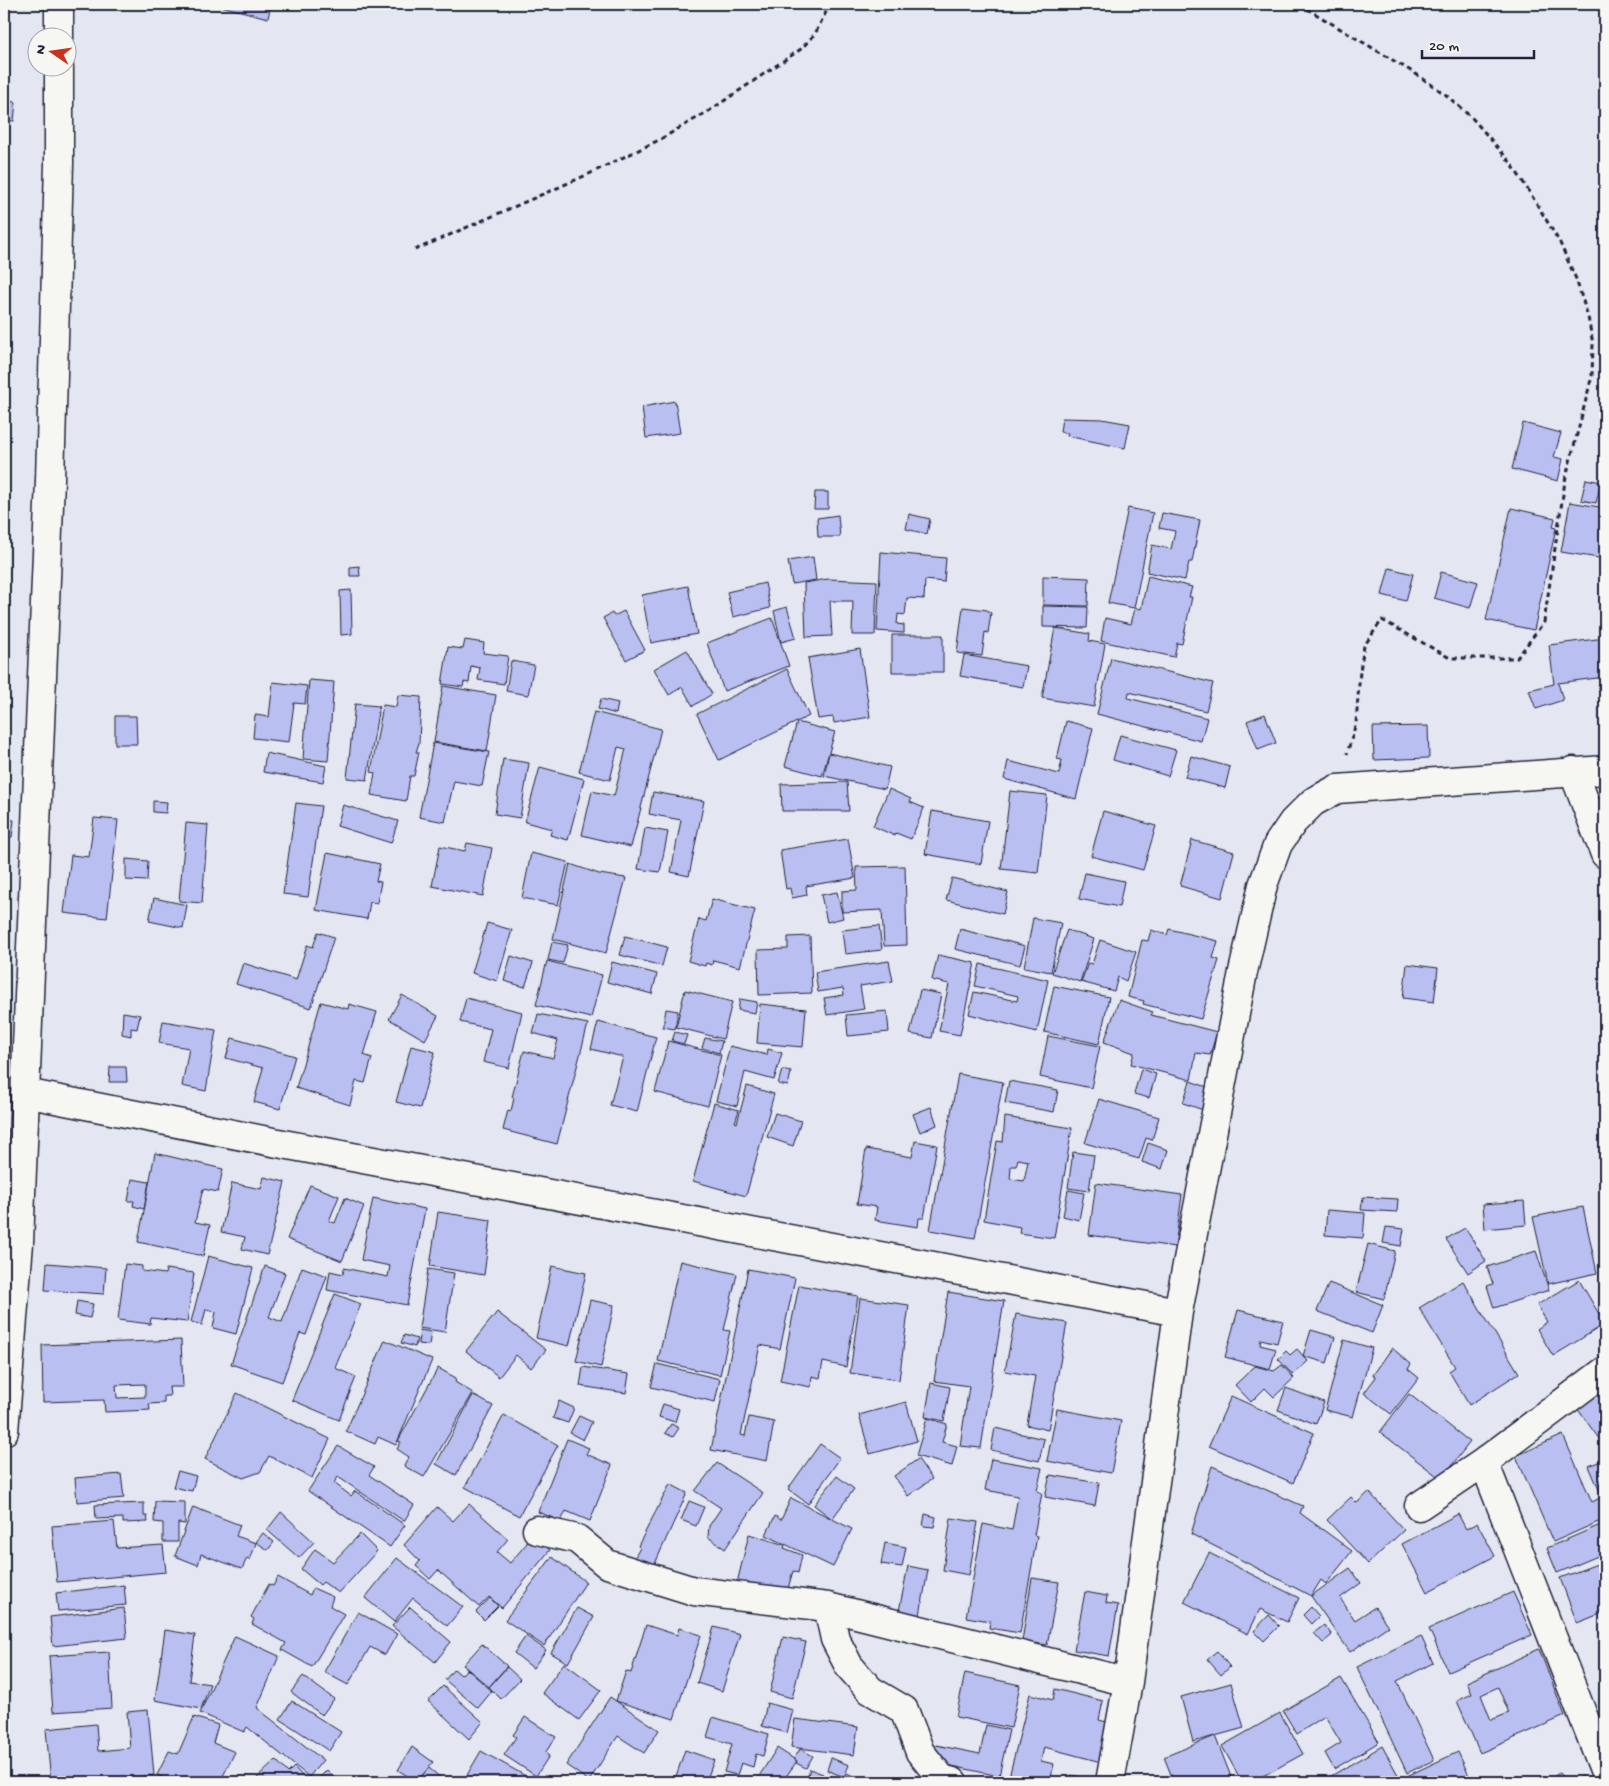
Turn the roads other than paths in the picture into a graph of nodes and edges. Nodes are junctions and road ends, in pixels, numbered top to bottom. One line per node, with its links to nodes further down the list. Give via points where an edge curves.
1 (59, 4): 2 (street)
2 (59, 28)
3 (59, 78): 7 (street, via 50,471)
4 (1605, 770): 5 (street)
5 (1573, 771): 6 (street); 9 (street, via 1338,789 1314,802 1294,822 1278,844 1262,884)
6 (1605, 854)
7 (25, 1093): 8 (street); 9 (street)
8 (12, 1243): 11 (street)
9 (1178, 1312): 16 (street)
10 (1605, 1371): 12 (street)
11 (4, 1431)
12 (1484, 1462): 13 (street); 17 (street)
13 (1419, 1506)
14 (537, 1530): 15 (street, via 577,1540 607,1564 694,1591)
15 (828, 1607): 16 (street); 18 (street, via 835,1639 849,1666 870,1690 904,1710 920,1752 942,1779)
16 (1128, 1682): 19 (street)
17 (1605, 1772)
18 (953, 1782)
19 (1110, 1782)

